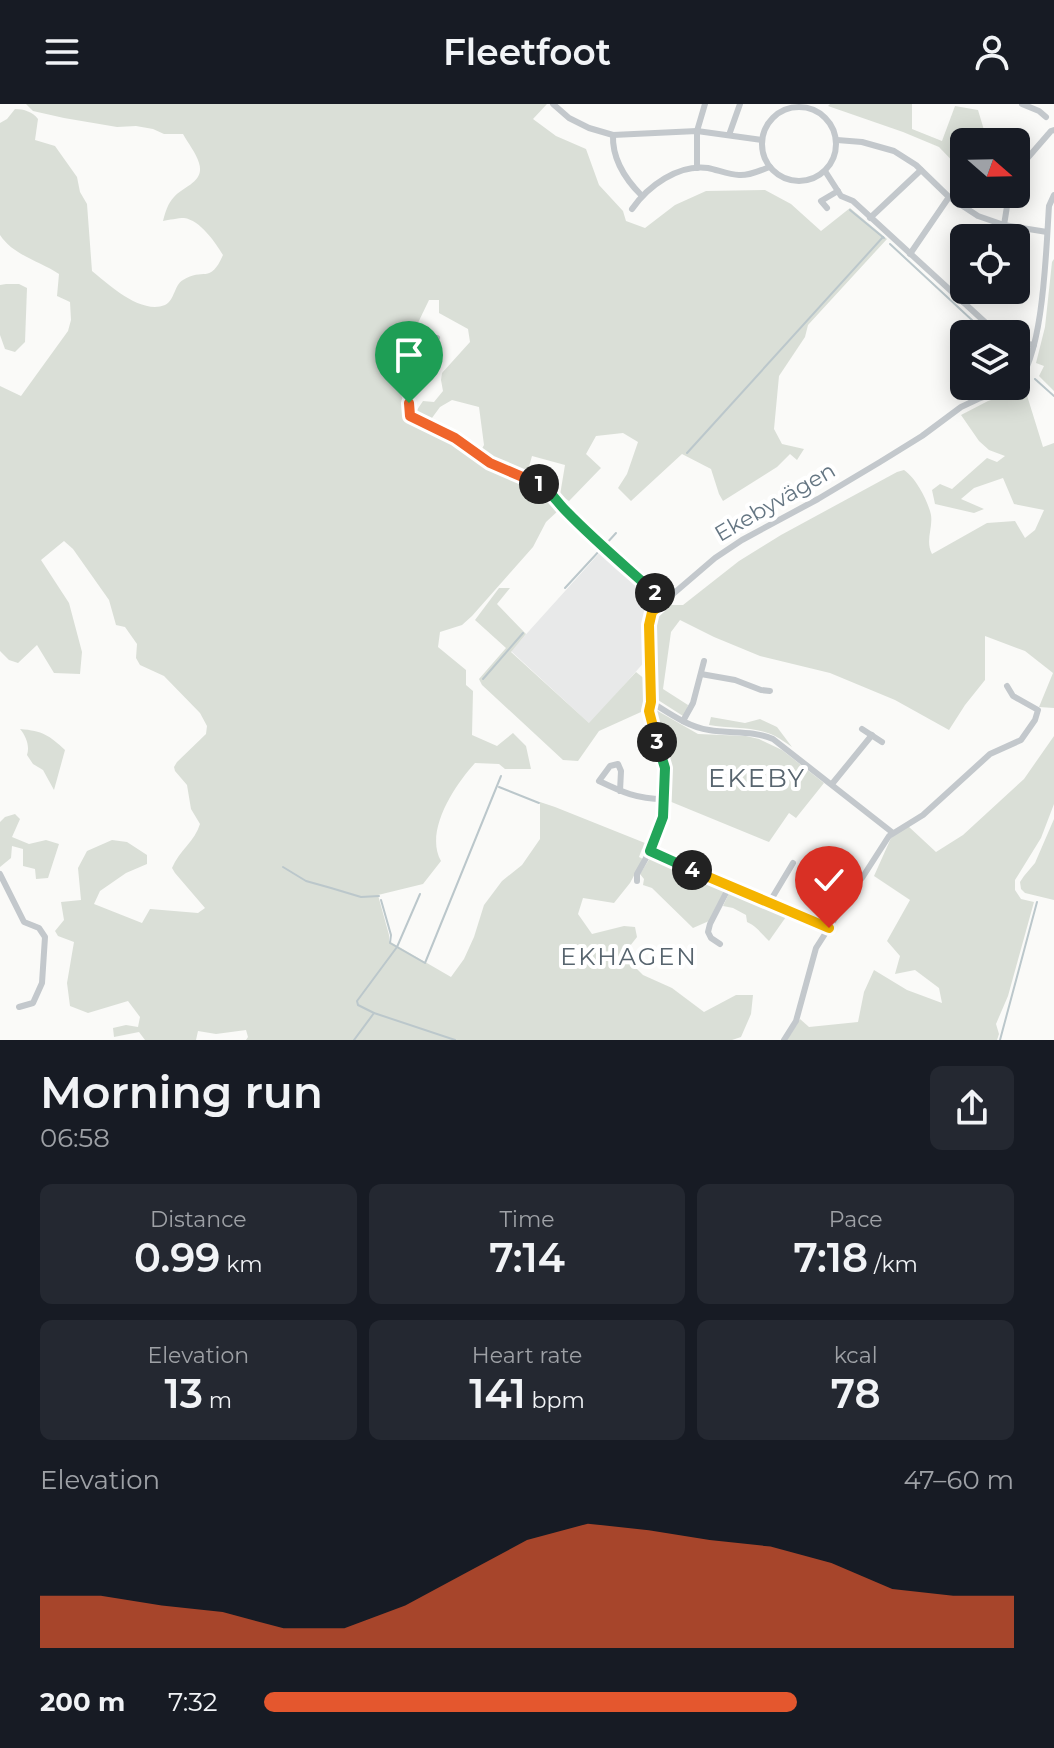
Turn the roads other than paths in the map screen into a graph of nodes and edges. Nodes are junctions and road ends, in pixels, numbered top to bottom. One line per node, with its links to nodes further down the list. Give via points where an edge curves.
1 (553, 104): 10 (street, via 569,118)
2 (705, 104): 9 (street)
3 (740, 104): 11 (street)
4 (822, 104): 6 (street)
5 (1022, 104): 7 (street)
6 (816, 111): 12 (street, via 791,108 777,115); 13 (street)
7 (1046, 117)
8 (1054, 130): 14 (street)
9 (697, 131): 10 (street); 11 (street); 16 (street)
10 (613, 135): 21 (street, via 618,163)
11 (729, 135): 12 (street)
12 (762, 140): 15 (street)
13 (837, 140): 17 (street, via 894,151); 18 (street)
14 (1030, 156)
15 (770, 167): 16 (street, via 739,175); 18 (street, via 799,180)
16 (697, 168): 21 (street, via 664,179)
17 (921, 170): 22 (street); 25 (street)
18 (825, 171): 19 (street)
19 (839, 193): 23 (street, via 821,201); 25 (street)
20 (1054, 195): 28 (street, Ekebyvägen)
21 (642, 196): 24 (street)
22 (949, 197): 26 (street); 29 (street)
23 (827, 208)
24 (632, 209)
25 (870, 218): 29 (street)
26 (1001, 224)
27 (1030, 229): 28 (street)
28 (1047, 232): 35 (street, Ekebyvägen)
29 (910, 254): 30 (street)
30 (950, 290)
31 (965, 304): 32 (street)
32 (983, 320)
33 (437, 338): 38 (street, via 415,381 410,416 490,463 544,487)
34 (1030, 344): 35 (street)
35 (1034, 345): 36 (street, Ekebyvägen)
36 (1030, 357)
37 (976, 400): 38 (street, Ekebyvägen, via 742,540)
38 (664, 601): 43 (street, Ekebyvägen, via 652,612 649,625)
39 (704, 661): 40 (street)
40 (701, 674): 42 (street); 44 (street)
41 (1007, 686): 51 (street, via 1013,696 1038,710 1021,740 990,754 923,815)
42 (770, 691)
43 (651, 702): 44 (street); 50 (street, Ekebyvägen, via 652,727 665,768)
44 (683, 721): 48 (street, via 710,731 763,735)
45 (862, 729): 46 (street)
46 (872, 735): 47 (street); 48 (street)
47 (882, 742)
48 (832, 784): 51 (street)
49 (620, 791): 49 (street, via 621,771 618,764 599,781); 50 (street)
50 (663, 799): 52 (street, Ekebyvägen, via 663,817)
51 (893, 833): 55 (street)
52 (650, 851): 56 (street, Ekebyvägen); 57 (street)
53 (793, 863): 59 (street)
54 (0, 874): 62 (street, via 24,922 45,937 39,993 33,1003)
55 (862, 878)
56 (637, 881)
57 (729, 887): 59 (street); 61 (street, via 708,932)
58 (852, 892): 60 (street)
59 (769, 903): 60 (street)
60 (829, 928): 63 (street, via 816,948 796,1021)
61 (720, 944)
62 (19, 1007)
63 (784, 1040)

